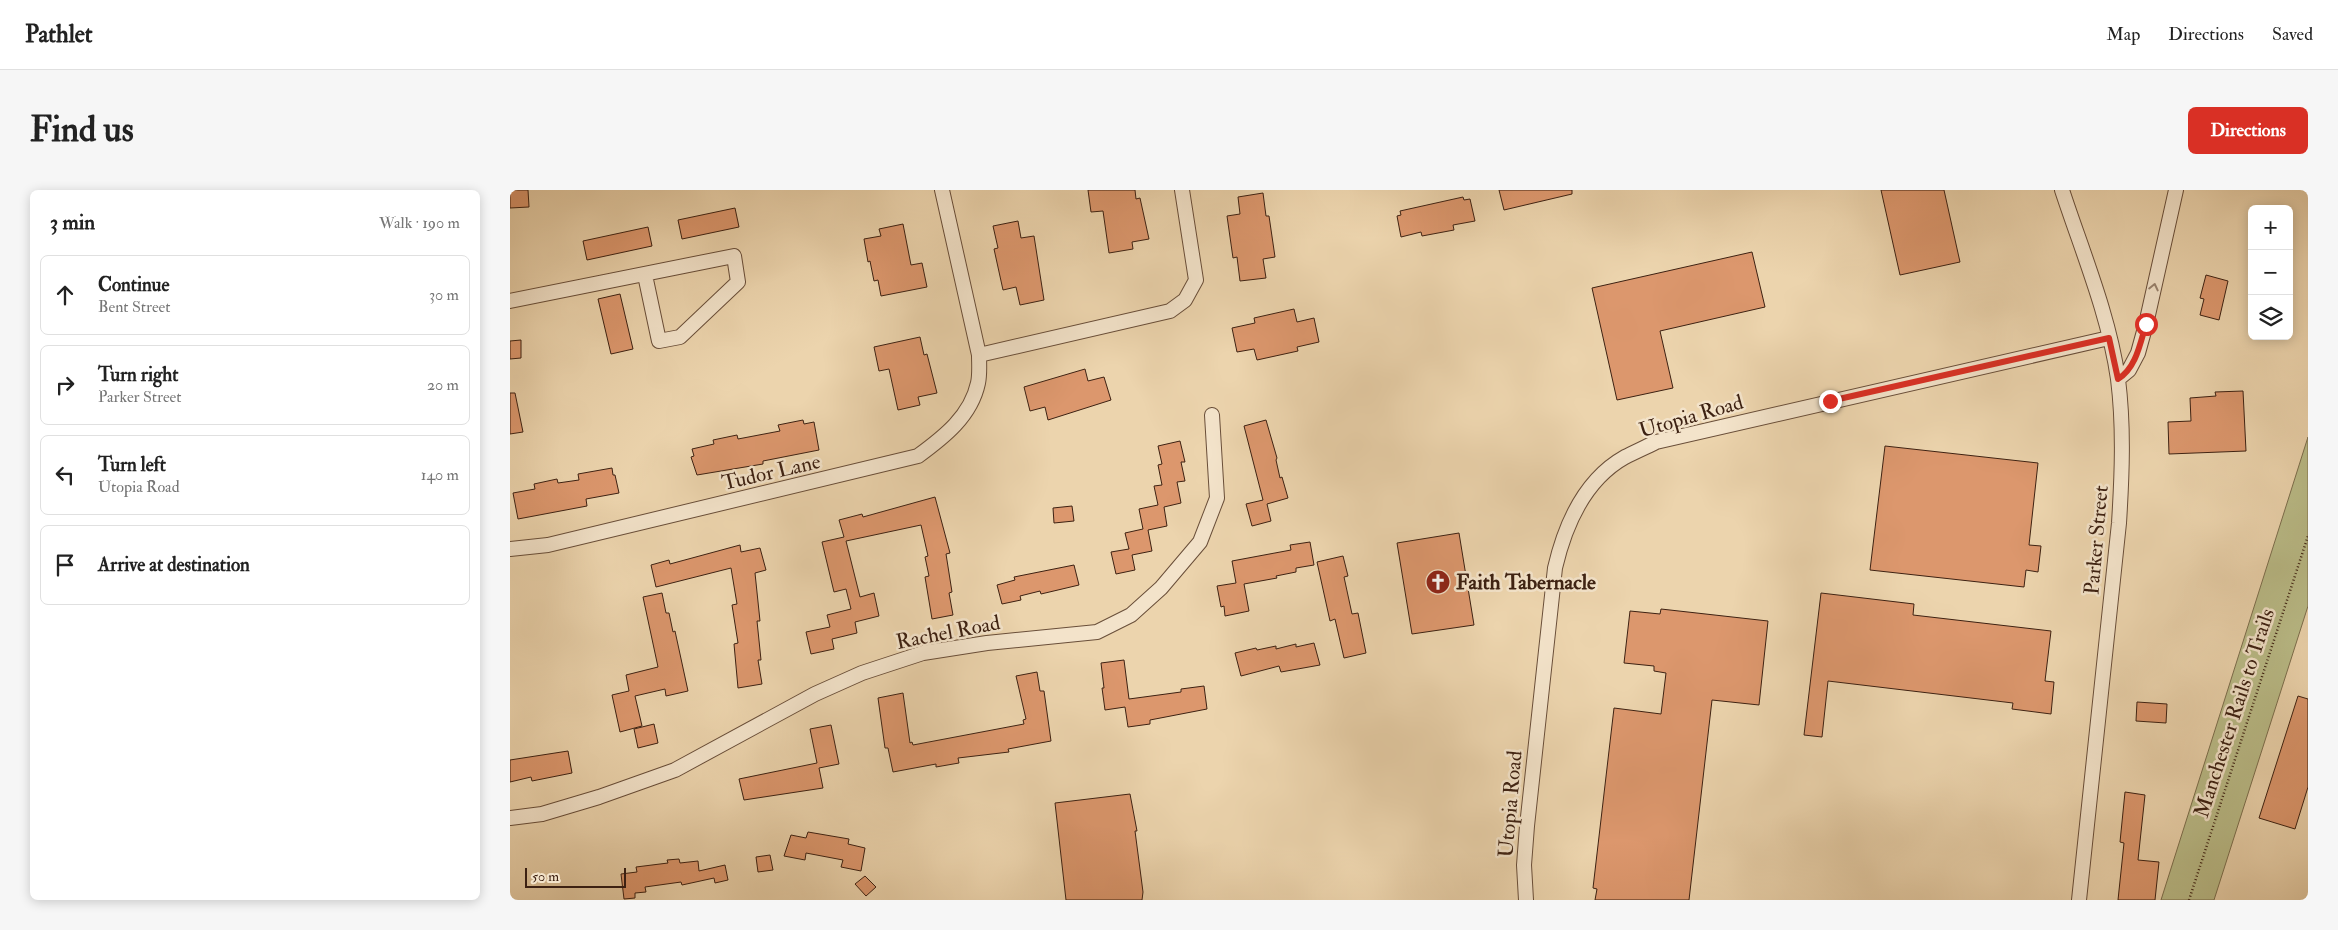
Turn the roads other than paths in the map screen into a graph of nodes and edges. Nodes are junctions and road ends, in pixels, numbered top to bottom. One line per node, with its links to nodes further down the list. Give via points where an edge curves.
1 (942, 190): 8 (street, Tudor Lane)
2 (1182, 190): 8 (street, via 1196,280 1185,300 1170,311)
3 (2062, 190): 7 (street, Parker Street)
4 (2176, 190): 9 (street, one-way to 4, via 2129,370 2138,352)
5 (645, 275): 5 (street, via 734,256 738,282 680,337 659,341); 6 (street)
6 (510, 301)
7 (2109, 338): 9 (street, Parker Street); 13 (street, Utopia Road, via 1656,442 1623,458 1596,480 1575,510 1563,536 1555,568 1527,826)
8 (980, 355): 11 (street, Tudor Lane, via 978,383 968,408 947,435 918,456 548,545)
9 (2118, 379): 14 (street, Parker Street, via 2123,465 2120,513)
10 (1212, 416): 12 (street, Rachel Road, via 1216,498 1200,542 1162,588 1131,615 1097,632 987,643 923,653 897,661 815,694 675,770 599,798 542,814)
11 (510, 549)
12 (510, 818)
13 (1526, 900)
14 (2079, 900)

